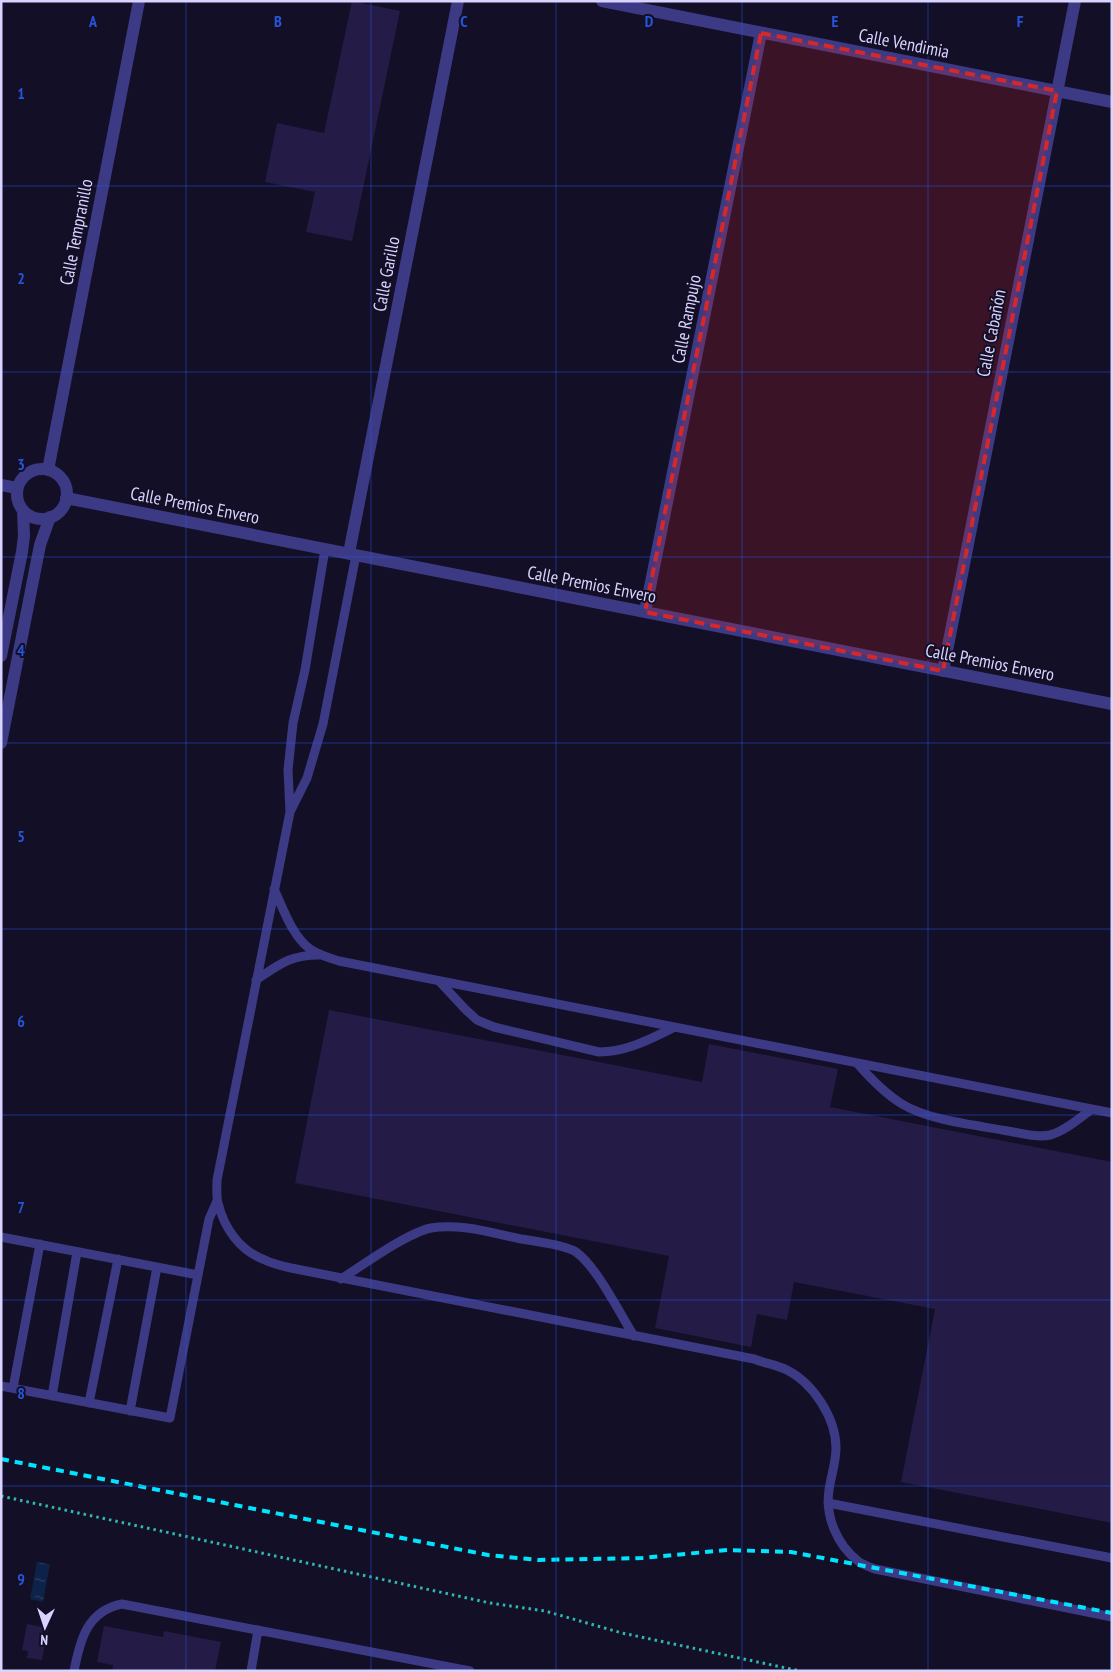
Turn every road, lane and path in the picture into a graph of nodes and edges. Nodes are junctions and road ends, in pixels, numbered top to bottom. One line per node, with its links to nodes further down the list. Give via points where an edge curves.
1 (139, 1): 8 (street, Calle Tempranillo)
2 (458, 1): 15 (street, Calle Garillo)
3 (602, 1): 5 (street, Calle Vendimia)
4 (1075, 1): 6 (street, Calle Cabañón)
5 (761, 33): 6 (street, Calle Vendimia); 16 (street, Calle Rampujo)
6 (1057, 91): 7 (street, Calle Vendimia); 18 (street, Calle Cabañón)
7 (1112, 102)
8 (48, 470): 10 (street, via 43,468 24,475); 11 (street, via 60,476 66,486)
9 (1, 485): 10 (street)
10 (17, 488): 12 (street, via 18,503)
11 (66, 498): 13 (street, via 64,506); 14 (street, Calle Premios Envero)
12 (23, 510): 13 (street, via 40,519); 17 (street, via 22,552)
13 (50, 517): 20 (street, via 40,545)
14 (325, 549): 15 (street, Calle Premios Envero); 21 (lane, via 293,723 288,770)
15 (352, 554): 16 (street, Calle Premios Envero); 21 (lane, via 322,724 307,778)
16 (645, 612): 18 (street, Calle Premios Envero)
17 (1, 656)
18 (943, 671): 19 (street, Calle Premios Envero)
19 (1112, 704)
20 (1, 743)
21 (290, 812): 22 (lane)
22 (274, 889): 23 (lane, via 296,933); 24 (lane)
23 (320, 955): 24 (lane, via 293,957); 25 (lane)
24 (256, 980): 30 (lane, via 216,1180)
25 (439, 981): 26 (lane); 26 (lane, via 477,1020 599,1052 627,1049)
26 (675, 1027): 27 (lane)
27 (856, 1063): 28 (lane); 28 (lane, via 878,1086 902,1104 960,1123 1051,1135)
28 (1092, 1109): 29 (lane)
29 (1112, 1113)
30 (217, 1201): 36 (lane, via 209,1220); 37 (lane, via 222,1217 245,1249 264,1260)
31 (1, 1237): 32 (lane)
32 (40, 1244): 33 (lane); 40 (lane)
33 (77, 1252): 34 (lane); 41 (lane)
34 (118, 1259): 35 (lane); 42 (lane)
35 (157, 1267): 36 (lane); 43 (lane)
36 (198, 1275): 43 (lane, via 170,1418)
37 (341, 1279): 38 (lane); 38 (lane, via 410,1236 429,1229 469,1229 551,1244 575,1251 592,1267)
38 (634, 1336): 45 (lane, via 754,1360 787,1370 805,1382 817,1396 833,1429 836,1448)
39 (1, 1386): 40 (lane)
40 (13, 1388): 41 (lane)
41 (52, 1396): 42 (lane)
42 (89, 1403): 43 (lane)
43 (130, 1411)
44 (1, 1496): 53 (path, via 490,1603 545,1611 622,1632)
45 (828, 1503): 46 (lane); 47 (lane, via 832,1526 846,1548 858,1561 876,1569)
46 (1112, 1558)
47 (1112, 1617)
48 (258, 1630): 49 (lane); 50 (lane, via 122,1604 110,1606 88,1626 79,1646); 51 (lane)
49 (424, 1666): 52 (lane)
50 (74, 1671)
51 (251, 1671)
52 (470, 1671)
53 (800, 1671)

